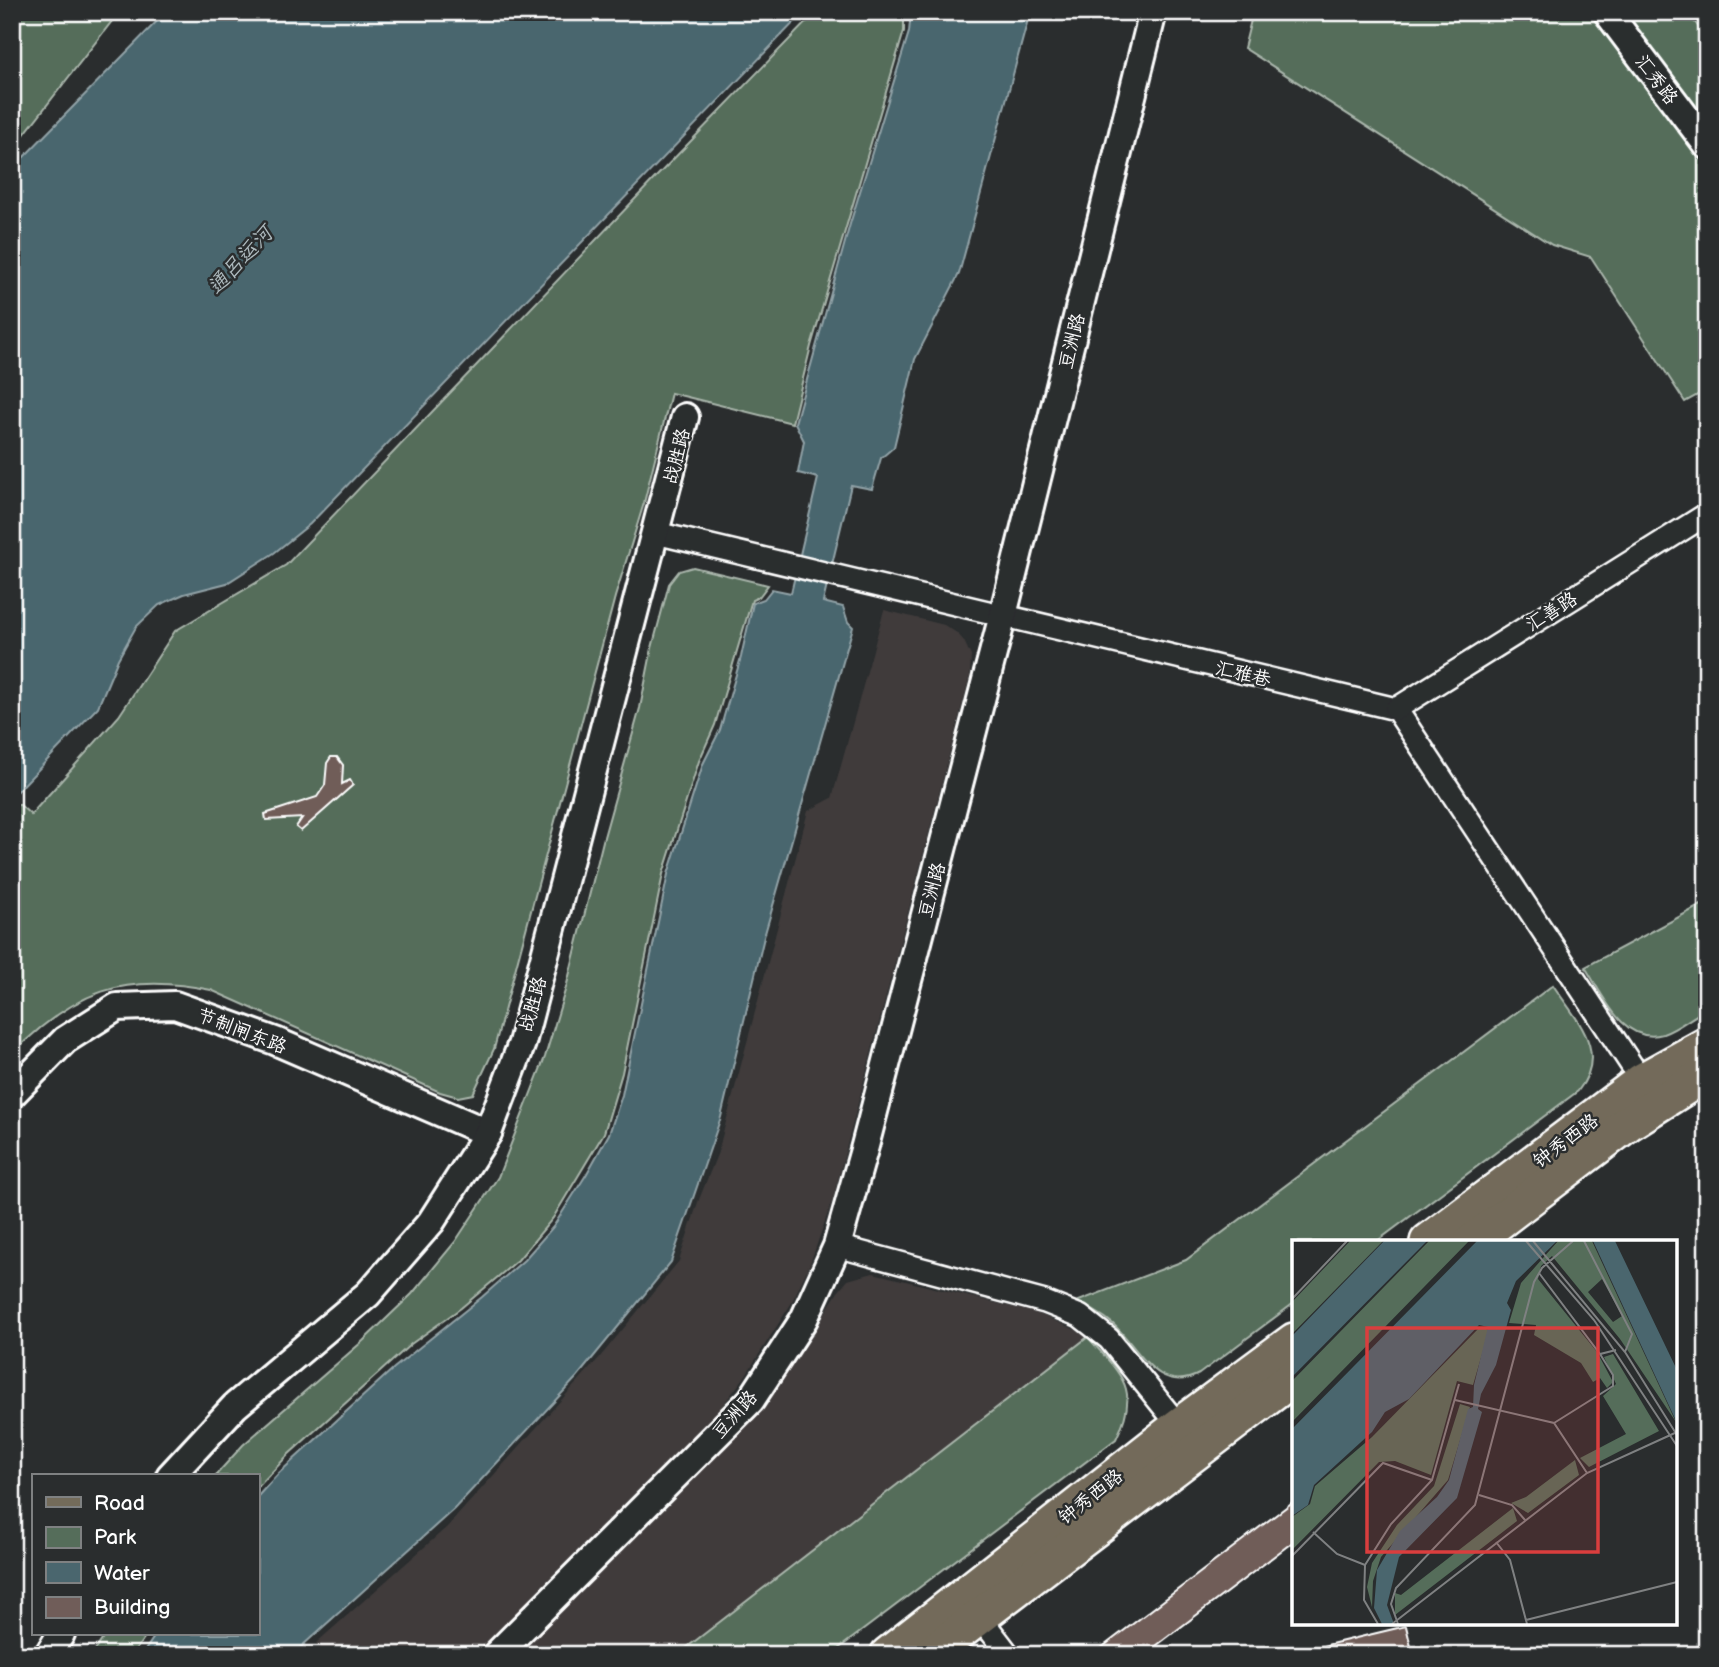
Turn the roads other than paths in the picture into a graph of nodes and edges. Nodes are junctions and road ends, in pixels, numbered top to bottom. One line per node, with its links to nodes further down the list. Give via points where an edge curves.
1 (1153, 12): 7 (street, 豆洲路)
2 (1607, 12): 3 (street, 汇秀路)
3 (1707, 145)
4 (685, 417): 6 (street, 战胜路)
5 (1707, 514): 8 (street, 汇善路)
6 (656, 533): 7 (street, 汇雅巷); 13 (street, 战胜路, via 522,1043)
7 (1003, 615): 8 (street, 汇雅巷); 16 (street, 豆洲路)
8 (1396, 709): 11 (street)
9 (1707, 1045): 11 (main road, 钟秀西路)
10 (1707, 1073): 15 (main road, 钟秀西路, via 1628,1123)
11 (1642, 1081): 14 (main road, 钟秀西路)
12 (12, 1094): 13 (street, 节制闸东路, via 65,1040 117,1007 176,1005 275,1041)
13 (488, 1133): 20 (street, 战胜路, via 431,1222 368,1294 234,1406)
14 (1431, 1240)
15 (1475, 1240)
16 (837, 1245): 19 (street, via 1045,1301 1080,1317 1109,1339); 24 (street, 豆洲路, via 804,1319 751,1400)
17 (1292, 1342): 19 (main road, 钟秀西路)
18 (1292, 1378): 21 (main road, 钟秀西路)
19 (1179, 1426): 21 (main road, 钟秀西路)
20 (172, 1474)
21 (971, 1606): 25 (main road, 钟秀西路); 26 (main road, 钟秀西路); 27 (street)
22 (60, 1636): 23 (street)
23 (48, 1655)
24 (496, 1655)
25 (888, 1655)
26 (929, 1655)
27 (1009, 1655)

